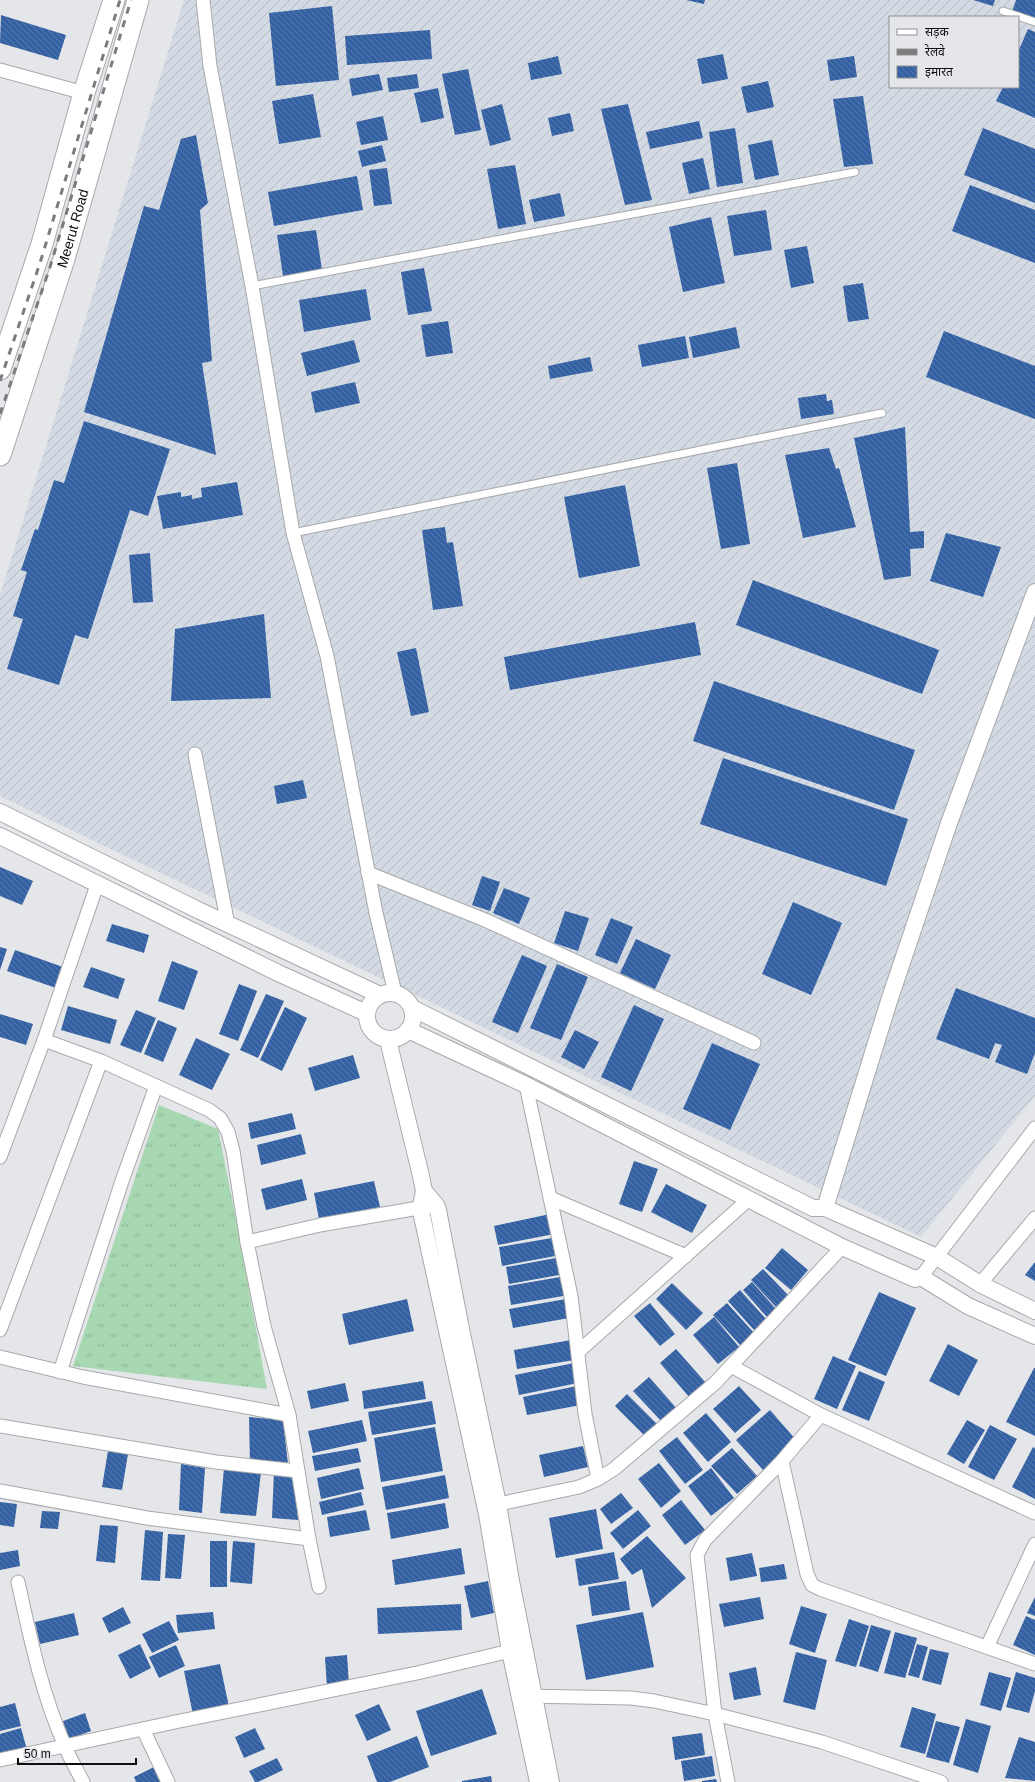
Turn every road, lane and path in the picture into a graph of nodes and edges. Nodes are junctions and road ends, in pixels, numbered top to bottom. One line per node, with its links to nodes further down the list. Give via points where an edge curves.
1 (114, 0): 9 (main road, Meerut Road)
2 (138, 0): 14 (main road, Meerut Road, via 64,259)
3 (203, 0): 11 (street, via 210,66)
4 (1003, 11): 5 (lane)
5 (1018, 16)
6 (1019, 16): 7 (lane)
7 (1035, 22)
8 (0, 70): 9 (street)
9 (84, 93): 12 (main road, Meerut Road, via 42,244)
10 (856, 172): 11 (lane)
11 (252, 286): 15 (street)
12 (0, 369)
13 (882, 413): 15 (lane)
14 (0, 455)
15 (292, 533): 20 (street, via 327,656)
16 (1035, 592): 38 (street, via 896,979)
17 (195, 754): 22 (street)
18 (0, 812): 22 (street)
19 (0, 836): 21 (street)
20 (368, 873): 23 (street, via 385,958); 29 (street, via 485,920)
21 (98, 885): 25 (street); 27 (street)
22 (228, 925): 23 (street)
23 (387, 994): 24 (street, via 408,1001); 25 (street, via 373,1000)
24 (412, 1008): 26 (street, via 412,1023); 38 (street, via 813,1208)
25 (366, 1013): 28 (street, via 369,1028 374,1034)
26 (408, 1030): 28 (street, via 400,1037); 31 (street)
27 (44, 1040): 30 (street); 34 (street)
28 (388, 1040): 37 (street)
29 (754, 1043)
30 (100, 1061): 32 (street); 47 (street)
31 (526, 1085): 35 (street); 36 (street)
32 (156, 1086): 40 (street, via 210,1110 220,1118 228,1132 233,1150); 52 (street, via 122,1181)
33 (1035, 1128): 43 (street)
34 (0, 1157)
35 (550, 1198): 42 (street); 49 (street, via 571,1296)
36 (749, 1199): 41 (street); 42 (street)
37 (427, 1201): 40 (street); 60 (street, via 436,1283)
38 (825, 1208): 43 (street)
39 (1035, 1218): 45 (street)
40 (247, 1242): 53 (street, via 264,1326)
41 (842, 1247): 44 (street, via 915,1279); 51 (street)
42 (686, 1256): 49 (street)
43 (937, 1257): 44 (street); 45 (street)
44 (921, 1277): 48 (street, via 968,1306)
45 (980, 1284): 46 (street)
46 (1035, 1312)
47 (0, 1330)
48 (1035, 1336)
49 (578, 1352): 58 (street, via 585,1414)
50 (0, 1357): 52 (street)
51 (731, 1366): 54 (street); 58 (street, via 715,1383 614,1469)
52 (60, 1372): 53 (street)
53 (289, 1414): 57 (street)
54 (821, 1414): 56 (street); 61 (street)
55 (0, 1426): 57 (street, via 216,1462)
56 (782, 1461): 66 (street, via 807,1574 812,1585 820,1590); 70 (street, via 705,1540 697,1554)
57 (298, 1471): 62 (street)
58 (598, 1479): 60 (street, via 579,1487)
59 (0, 1491): 62 (street, via 147,1518)
60 (492, 1506): 67 (street); 69 (street, via 511,1581)
61 (1035, 1513)
62 (309, 1538): 65 (street)
63 (1035, 1544): 66 (street)
64 (18, 1582): 72 (street, via 46,1693)
65 (319, 1587)
66 (988, 1647): 68 (street)
67 (510, 1651): 69 (street); 71 (street, via 310,1696)
68 (1035, 1664)
69 (527, 1696): 70 (street, via 631,1698); 76 (street); 77 (street)
70 (715, 1714): 78 (street); 79 (street, via 822,1742)
71 (143, 1729): 72 (street); 75 (street)
72 (64, 1746): 73 (street); 74 (street)
73 (0, 1760)
74 (83, 1782)
75 (168, 1782)
76 (538, 1782)
77 (551, 1782)
78 (728, 1782)
79 (941, 1782)

